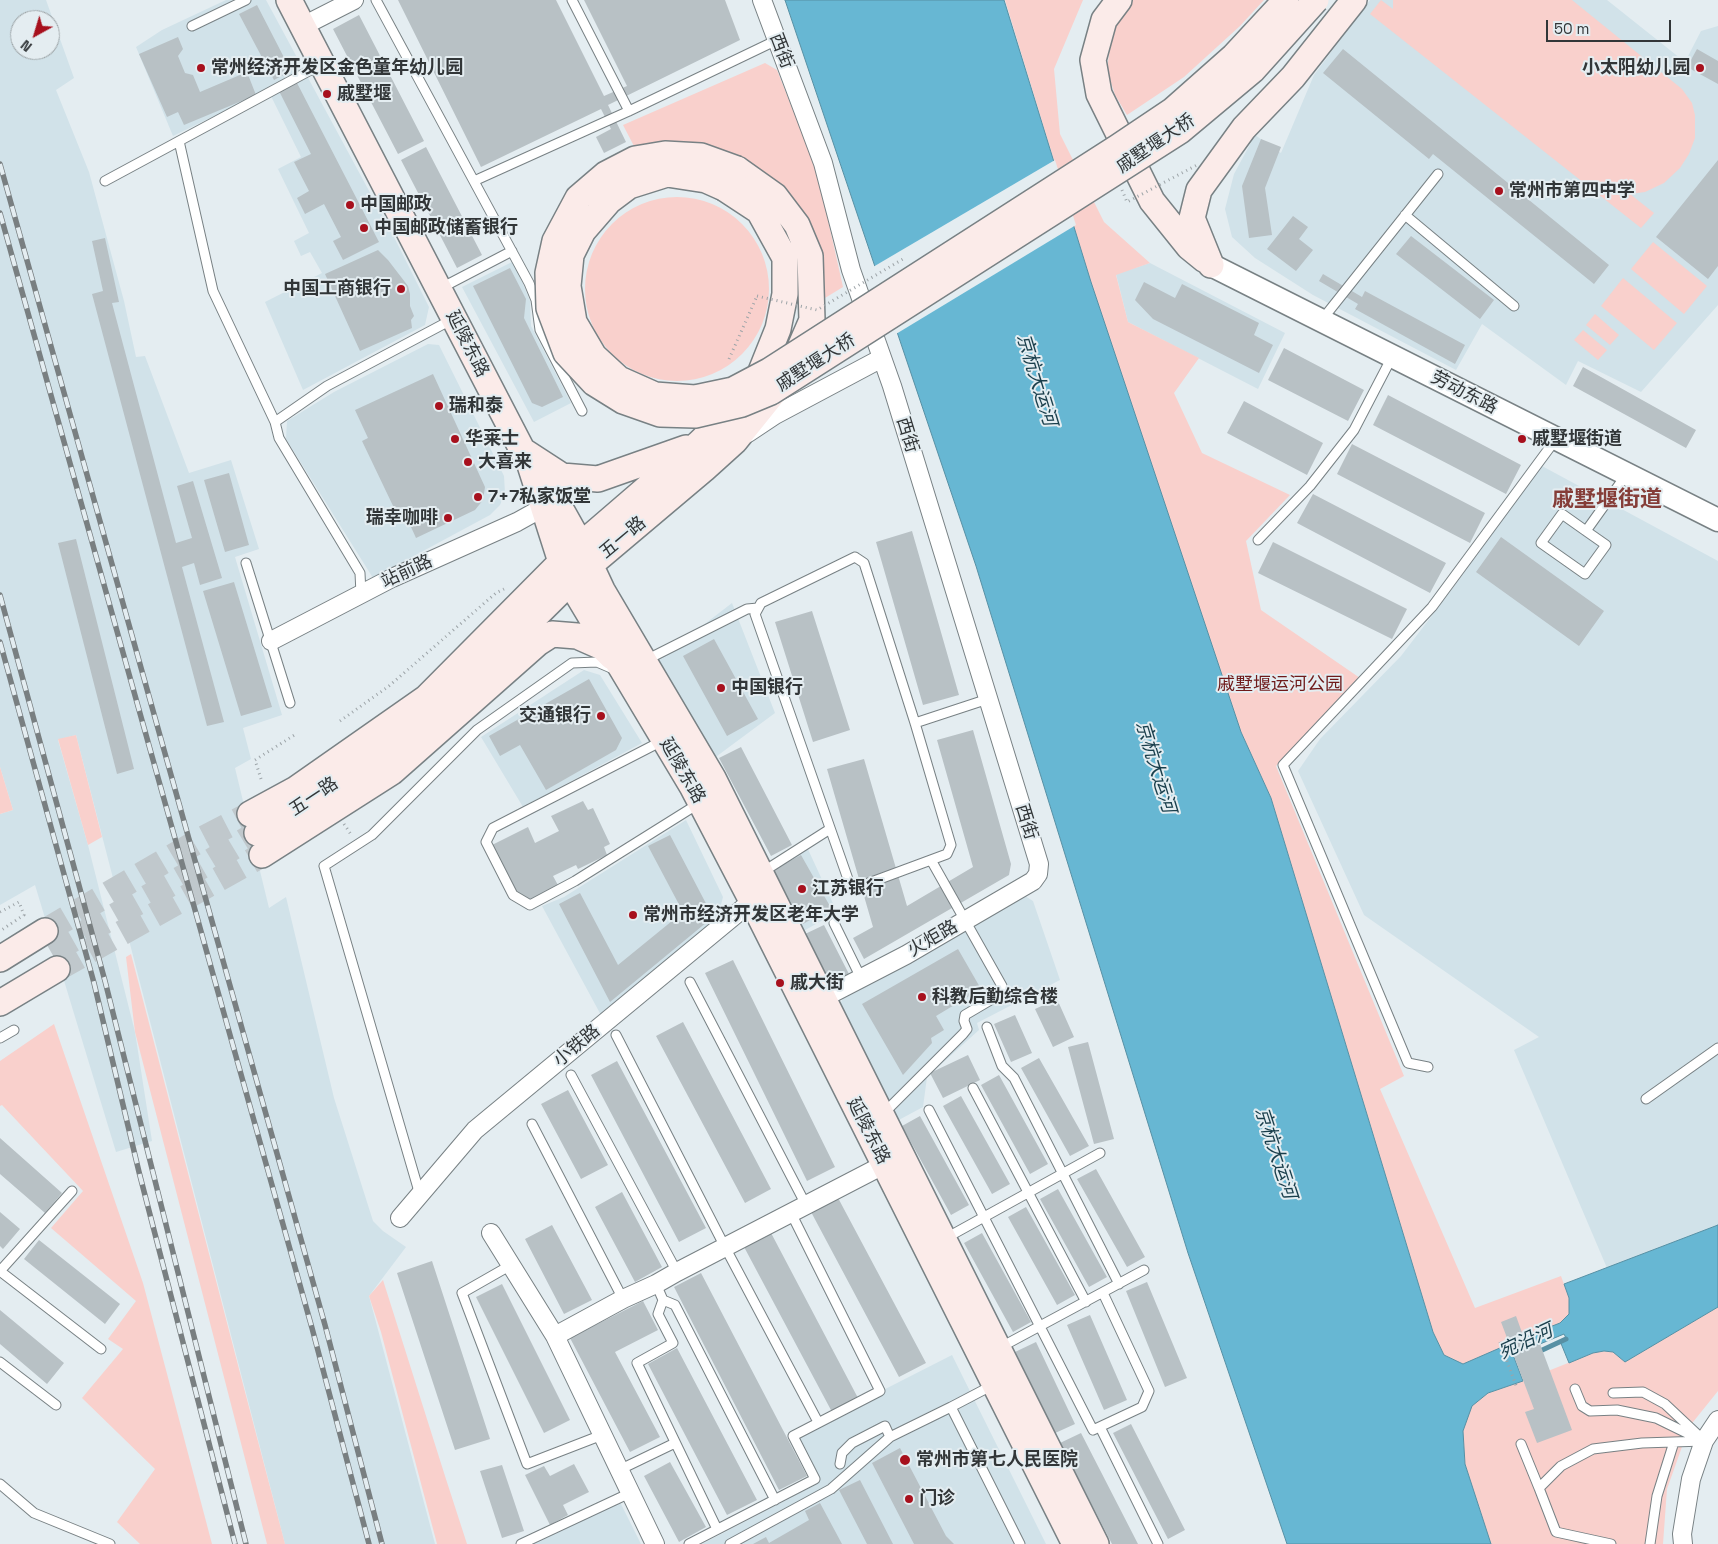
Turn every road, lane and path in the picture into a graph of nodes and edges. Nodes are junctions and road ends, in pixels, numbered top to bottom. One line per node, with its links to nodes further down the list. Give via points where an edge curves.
1 (246, 0): 11 (lane)
2 (289, 0): 12 (main road, 延陵东路)
3 (354, 0): 12 (street)
4 (376, 0): 21 (lane)
5 (572, 0): 15 (lane)
6 (762, 0): 13 (street, 西街)
7 (1119, 0): 26 (main road, via 1104,20 1093,60 1099,94 1152,202 1189,247)
8 (1286, 0): 19 (main road, 戚墅堰大桥, bridge, via 1234,56 1173,110 769,371 734,390 695,398 655,396 619,379 594,356 574,322 568,286 571,255 583,231 609,201 629,186 667,174 706,180)
9 (1316, 0): 19 (main road, 戚墅堰大桥, bridge, via 1252,70 1180,131 771,392 742,404 695,415 660,414 622,401 594,383 566,353 549,308 548,273 555,241 578,198 606,174 636,159 665,154 701,156)
10 (1354, 0): 26 (main road, via 1293,77 1244,128 1199,190 1192,218)
11 (192, 26)
12 (303, 26): 14 (main road, 延陵东路)
13 (778, 40): 15 (lane); 32 (street, 西街, via 823,163 850,270)
14 (322, 64): 16 (lane); 27 (main road, 延陵东路)
15 (629, 111): 21 (lane)
16 (179, 141): 20 (lane); 35 (lane, via 213,291)
17 (1197, 165): 22 (path, bridge, via 1127,202)
18 (1438, 174): 23 (lane)
19 (731, 178): 37 (main road, 五一路, via 775,196 797,225 810,256 812,320 788,375); 38 (main road, 五一路, via 759,211 785,258 785,294 778,329 760,374 723,420)
20 (105, 181)
21 (474, 181): 24 (lane)
22 (1120, 185)
23 (1405, 215): 28 (lane); 30 (lane)
24 (512, 251): 27 (lane); 34 (lane, via 536,300 540,330)
25 (910, 254): 33 (path, bridge, via 817,310 757,296)
26 (1212, 265): 30 (street, 劳动东路)
27 (439, 289): 29 (main road, 延陵东路)
28 (1514, 306)
29 (453, 318): 35 (lane, via 327,386); 39 (main road, 延陵东路)
30 (1321, 321): 31 (street, 劳动东路)
31 (1392, 357): 36 (street, 劳动东路); 44 (lane, via 1354,430 1310,486)
32 (882, 358): 37 (street); 55 (street, 西街)
33 (730, 359)
34 (582, 411)
35 (275, 422): 49 (lane, via 279,438 360,573)
36 (1556, 439): 40 (street, 劳动东路); 84 (lane, via 1432,607 1283,765 1408,1063)
37 (735, 441): 45 (main road, 五一路, via 704,469)
38 (698, 444): 39 (main road, via 598,478 562,476); 45 (main road, 五一路)
39 (526, 458): 41 (main road, 延陵东路); 45 (main road, 延陵东路, via 558,504)
40 (1626, 474): 42 (street, 劳动东路); 43 (lane)
41 (544, 508): 47 (main road, 延陵东路); 49 (street, 站前路)
42 (1718, 520)
43 (1586, 531): 43 (lane, via 1562,514 1542,543 1585,574 1606,545)
44 (1258, 540)
45 (587, 555): 47 (main road, 五一路); 54 (main road, 延陵东路)
46 (246, 563): 52 (lane)
47 (565, 572): 51 (main road, 五一路); 54 (main road, 延陵东路); 64 (main road, 五一路, via 426,698 296,789)
48 (512, 585): 57 (path, via 496,593 389,686)
49 (361, 594): 52 (street, 站前路)
50 (758, 608): 54 (lane, via 747,609); 58 (lane, via 761,603 855,557 864,563); 63 (lane, via 755,614)
51 (534, 618): 53 (main road, via 548,615 564,617); 64 (main road, 五一路, via 442,709)
52 (271, 641): 56 (lane)
53 (602, 647): 54 (main road); 64 (main road, via 577,636 552,634 538,642 392,772)
54 (630, 668): 60 (main road, 延陵东路); 67 (main road, 延陵东路, via 713,778); 96 (lane, via 597,662 572,663 477,730 372,835 324,866)
55 (988, 699): 58 (lane); 66 (street, 西街, via 1039,864)
56 (290, 703)
57 (340, 721)
58 (916, 723): 65 (lane, via 951,845 947,854)
59 (296, 734): 61 (path, via 255,760)
60 (664, 740): 62 (main road, 延陵东路); 62 (lane, via 493,828 486,842 513,895 530,906)
61 (261, 779)
62 (701, 802): 67 (main road, 延陵东路)
63 (830, 829): 65 (lane, via 849,882 858,887); 67 (lane)
64 (256, 834)
65 (931, 860): 69 (lane)
66 (1038, 874): 69 (street, 火炬路, via 1033,882)
67 (761, 889): 77 (main road, 延陵东路); 92 (main road, 延陵东路); 96 (street, 小铁路, via 475,1130)
68 (0, 912): 71 (path, via 19,902 24,916)
69 (966, 920): 74 (street, 火炬路); 89 (lane, via 1002,986 999,995 965,1015 967,1029 963,1034)
70 (834, 923): 74 (lane)
71 (0, 930)
72 (51, 950): 73 (main road); 76 (main road); 78 (main road)
73 (0, 959)
74 (861, 978): 77 (street, 火炬路)
75 (690, 982): 97 (lane)
76 (0, 984)
77 (823, 998): 89 (main road, 延陵东路)
78 (0, 1003)
79 (987, 1027): 93 (lane, via 1002,1066 1014,1078)
80 (14, 1030): 82 (lane)
81 (616, 1035): 102 (lane)
82 (0, 1038)
83 (1718, 1048): 87 (lane)
84 (1428, 1068)
85 (571, 1075): 105 (lane)
86 (973, 1088): 95 (lane)
87 (1646, 1099)
88 (929, 1110): 98 (lane)
89 (882, 1115): 92 (main road, 延陵东路)
90 (532, 1124): 109 (lane)
91 (1100, 1154): 93 (lane)
92 (893, 1160): 97 (street); 101 (main road, 延陵东路); 117 (main road, 延陵东路)
93 (1063, 1174): 95 (lane); 106 (lane)
94 (72, 1191): 114 (lane, via 0,1271)
95 (1027, 1193): 98 (lane); 110 (lane)
96 (420, 1195): 99 (street, 小铁路)
97 (798, 1209): 102 (street); 124 (lane, via 880,1391)
98 (984, 1217): 101 (lane); 111 (lane)
99 (400, 1218)
100 (491, 1233): 103 (street)
101 (943, 1239): 115 (main road, 延陵东路)
102 (725, 1247): 105 (street); 124 (lane)
103 (511, 1265): 112 (street); 126 (lane, via 462,1293 527,1464)
104 (1144, 1270): 106 (lane)
105 (677, 1272): 107 (street)
106 (1119, 1284): 108 (lane)
107 (660, 1292): 109 (street); 130 (lane, via 658,1314 673,1343 637,1363); 137 (lane, via 675,1305)
108 (1103, 1293): 110 (lane); 125 (lane, via 1149,1391 1142,1407)
109 (623, 1299): 112 (street)
110 (1086, 1302): 111 (lane)
111 (1040, 1326): 115 (lane); 125 (lane, via 1093,1430)
112 (555, 1336): 126 (street)
113 (1500, 1342): 118 (path)
114 (100, 1349)
115 (998, 1349): 146 (main road, 延陵东路)
116 (0, 1362): 121 (lane)
117 (994, 1384): 122 (lane); 145 (main road, 延陵东路)
118 (1518, 1388)
119 (1575, 1390): 128 (lane, via 1582,1406 1590,1411 1616,1410 1656,1418)
120 (1612, 1393): 128 (lane, via 1643,1392 1665,1404)
121 (56, 1405)
122 (951, 1407): 127 (lane); 144 (lane)
123 (1718, 1420): 128 (street)
124 (818, 1422): 137 (lane, via 793,1436 815,1479)
125 (1100, 1427): 147 (lane)
126 (602, 1434): 133 (street)
127 (890, 1437): 132 (lane, via 885,1426 852,1443 842,1453); 143 (lane, via 831,1489)
128 (1704, 1441): 129 (lane); 150 (street, via 1691,1479)
129 (1674, 1442): 135 (lane, via 1593,1449 1561,1466); 149 (lane, via 1656,1496)
130 (675, 1443): 133 (lane); 138 (lane)
131 (1522, 1444): 135 (lane)
132 (840, 1464)
133 (619, 1470): 136 (street)
134 (0, 1484): 139 (lane, via 34,1514)
135 (1539, 1488): 148 (lane, via 1556,1532)
136 (630, 1493): 140 (lane); 141 (street)
137 (775, 1500): 138 (lane)
138 (717, 1529): 142 (lane)
139 (110, 1544)
140 (520, 1544)
141 (655, 1544)
142 (689, 1544)
143 (730, 1544)
144 (1020, 1544)
145 (1075, 1544)
146 (1096, 1544)
147 (1158, 1544)
148 (1611, 1544)
149 (1650, 1544)
150 (1683, 1544)

